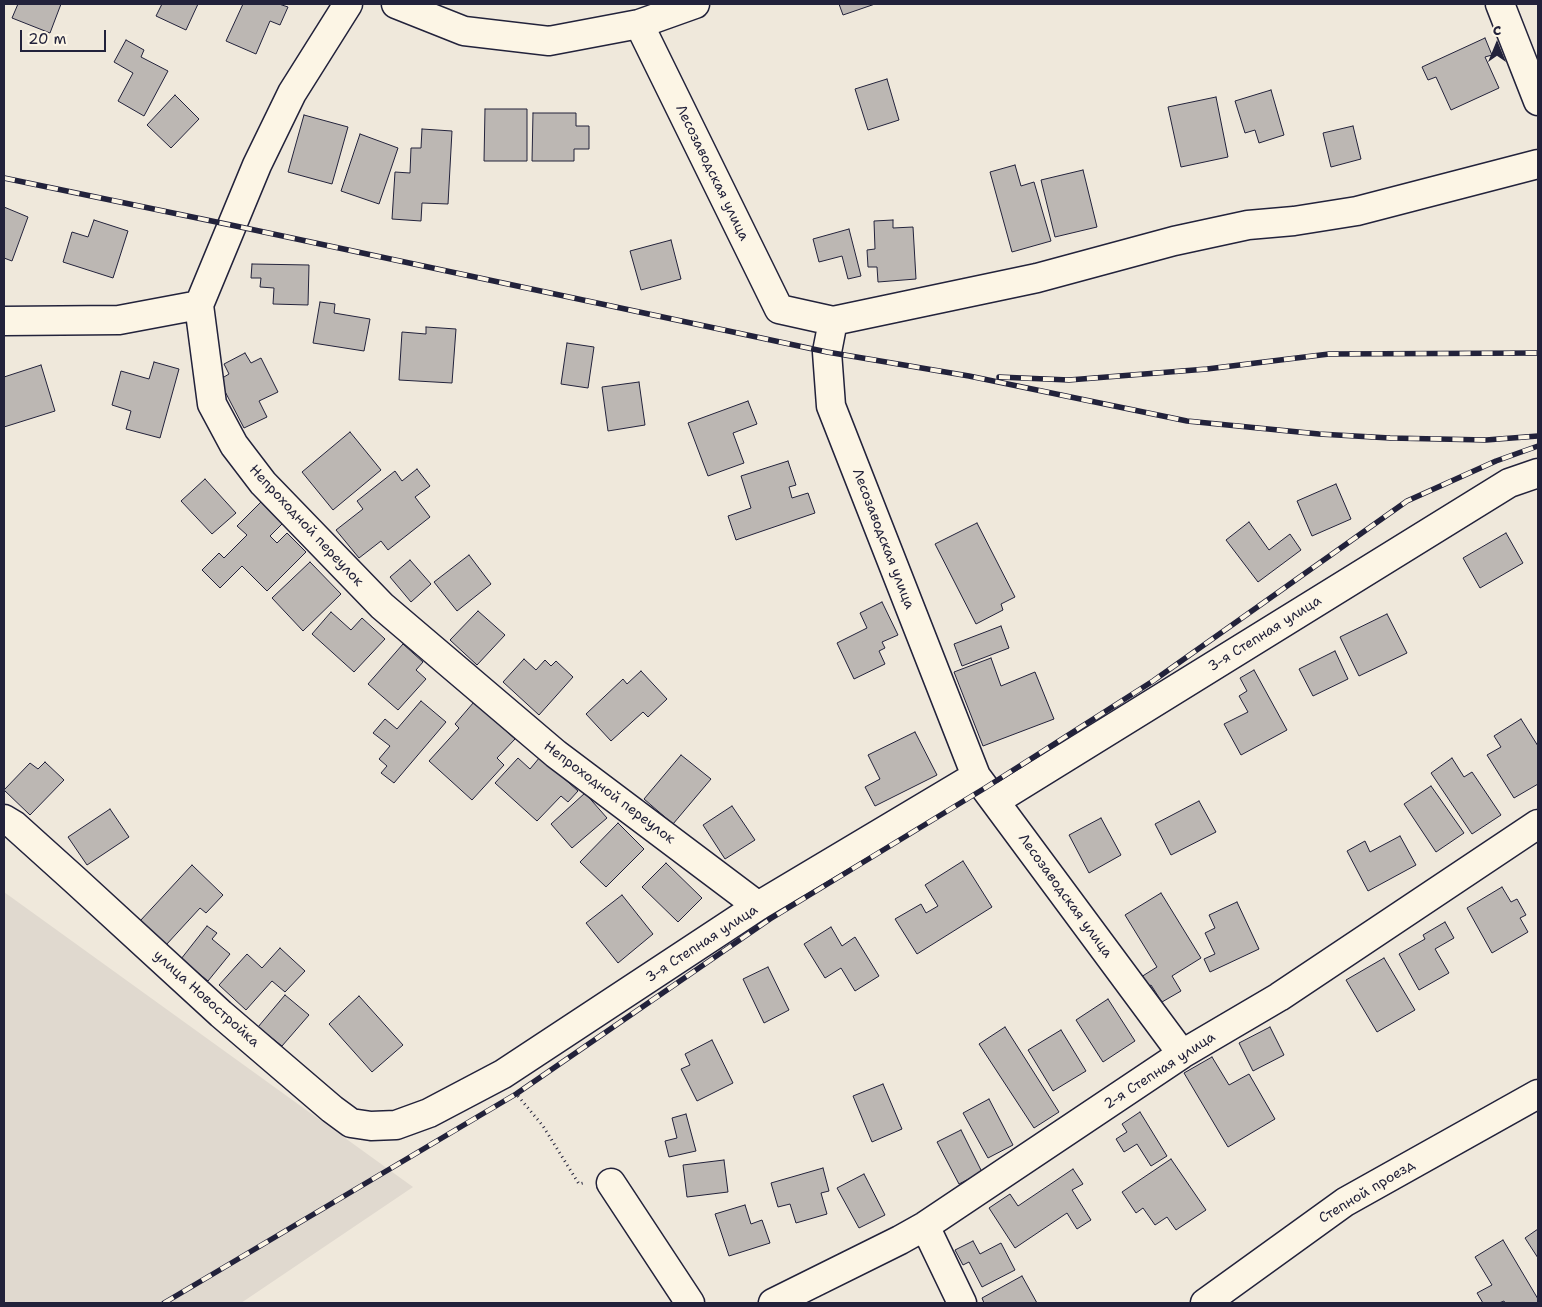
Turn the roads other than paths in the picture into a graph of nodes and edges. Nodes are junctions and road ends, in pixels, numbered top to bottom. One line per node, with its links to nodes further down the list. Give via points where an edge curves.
1 (348, 4): 8 (street, via 292,93 257,166)
2 (396, 4): 5 (street, via 464,31 549,41)
3 (696, 4): 5 (street)
4 (1500, 4): 6 (street)
5 (639, 24): 10 (street, Лесозаводская улица, via 779,309)
6 (1538, 101)
7 (1538, 164): 10 (street, via 1357,211 1248,225 1174,241 1037,278)
8 (199, 306): 9 (street, via 119,320); 16 (street, Непроходной переулок, via 212,404 234,445 263,483 382,606 556,754)
9 (4, 321)
10 (833, 321): 12 (street, Лесозаводская улица, via 827,352 831,406)
11 (1538, 473): 13 (street, 3-я Степная улица, via 1509,483)
12 (976, 776): 13 (street, Лесозаводская улица); 16 (street, 3-я Степная улица)
13 (995, 801): 17 (street, Лесозаводская улица)
14 (4, 819): 19 (street, улица Новостройка, via 221,1014 351,1123 396,1125)
15 (1538, 824): 17 (street, 2-я Степная улица, via 1279,997)
16 (758, 906): 19 (street, 3-я Степная улица, via 503,1074)
17 (1182, 1054): 21 (street, 2-я Степная улица)
18 (1538, 1094): 25 (street, Степной проезд, via 1345,1202)
19 (429, 1113)
20 (611, 1183): 22 (street)
21 (925, 1226): 23 (street, 2-я Степная улица); 24 (street)
22 (690, 1303)
23 (773, 1303)
24 (962, 1303)
25 (1205, 1303)

